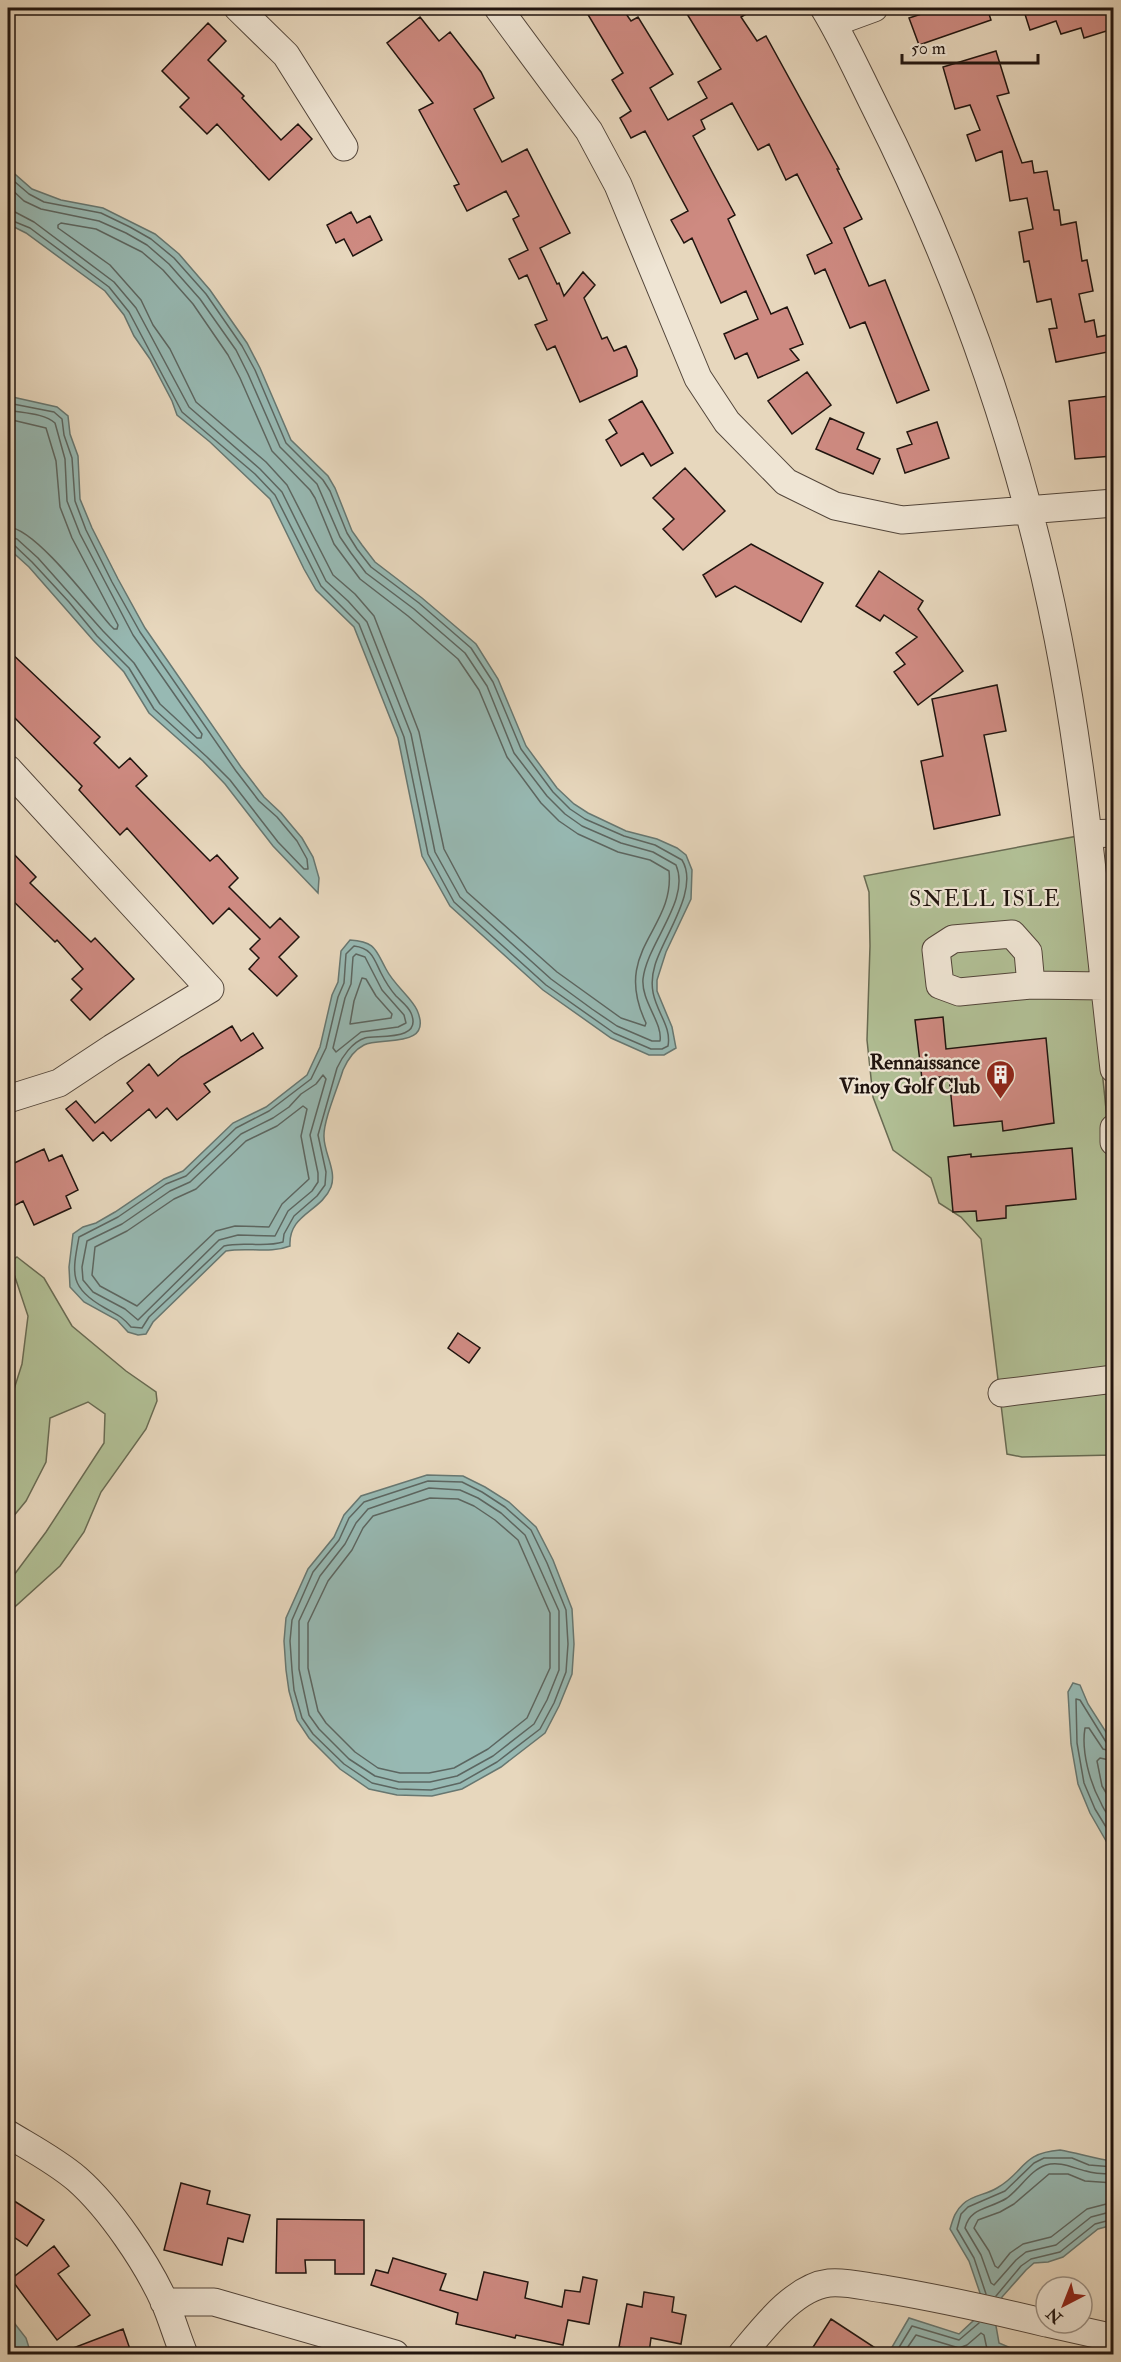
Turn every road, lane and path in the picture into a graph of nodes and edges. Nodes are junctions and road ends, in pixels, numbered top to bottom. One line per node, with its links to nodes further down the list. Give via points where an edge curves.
1 (238, 8): 5 (street, via 286,55)
2 (498, 8): 7 (street, via 589,131 618,185 698,378 727,422 786,482 835,506 902,520)
3 (874, 8): 4 (street)
4 (828, 15): 7 (street, via 900,156 955,285)
5 (344, 147)
6 (1113, 503): 7 (street)
7 (1029, 510): 9 (street, via 1075,732)
8 (8, 769): 14 (street, via 210,988 59,1083)
9 (1101, 833): 11 (street)
10 (1031, 985): 11 (street)
11 (1104, 986): 12 (street)
12 (1111, 1023): 13 (street)
13 (1113, 1069)
14 (8, 1099)
15 (1113, 1128): 16 (street)
16 (1113, 1142)
17 (1113, 1379): 18 (street)
18 (1002, 1393)
19 (8, 2134): 20 (street, via 78,2180 116,2223)
20 (165, 2302): 24 (street); 25 (street, via 214,2302)
21 (1034, 2320): 26 (street, via 944,2300 828,2283 802,2294 775,2314)
22 (1094, 2334): 23 (street)
23 (1113, 2338)
24 (184, 2355)
25 (395, 2355)
26 (742, 2355)

